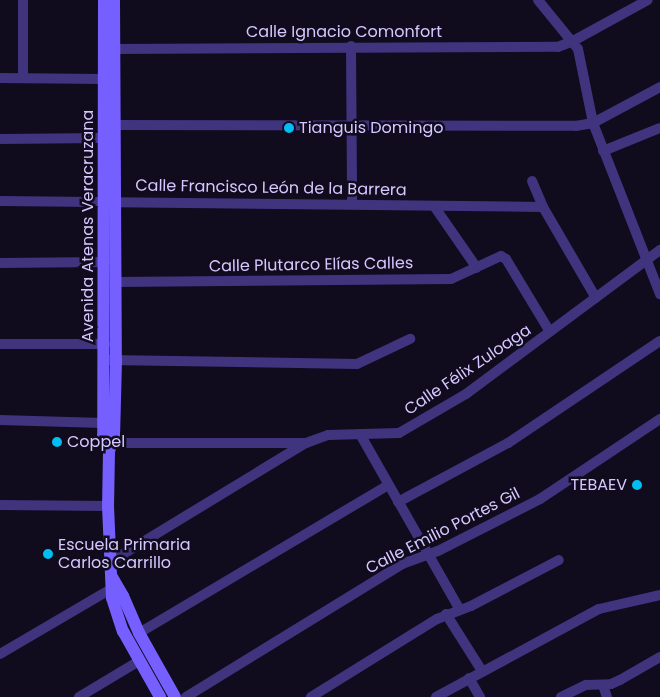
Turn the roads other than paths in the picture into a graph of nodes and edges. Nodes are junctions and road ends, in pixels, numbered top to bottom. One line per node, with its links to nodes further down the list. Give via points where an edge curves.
1 (23, 0): 10 (street)
2 (104, 0): 11 (main road, Avenida Atenas Veracruzana)
3 (114, 0): 8 (main road, Avenida Atenas Veracruzana)
4 (538, 0): 6 (street)
5 (648, 0): 6 (street, Calle Ignacio Comonfort)
6 (573, 41): 7 (street, Calle Ignacio Comonfort, via 558,46); 13 (street, via 581,57)
7 (351, 46): 8 (street, Calle Ignacio Comonfort); 14 (street)
8 (114, 49): 16 (main road, Avenida Atenas Veracruzana)
9 (0, 78): 10 (street)
10 (23, 78): 11 (street)
11 (104, 79): 16 (main road, Avenida Atenas Veracruzana)
12 (660, 88): 13 (street)
13 (593, 123): 14 (street, via 576,126); 18 (street)
14 (351, 127): 16 (street); 22 (street)
15 (660, 128): 18 (street)
16 (108, 129): 17 (street); 21 (main road, Avenida Atenas Veracruzana)
17 (0, 139)
18 (604, 152): 26 (street)
19 (532, 181): 24 (street)
20 (0, 201): 21 (street, Calle Francisco León de la Barrera)
21 (110, 201): 22 (street, Calle Francisco León de la Barrera); 27 (main road, Avenida Atenas Veracruzana); 30 (main road, Avenida Atenas Veracruzana)
22 (352, 204): 23 (street, Calle Francisco León de la Barrera)
23 (434, 206): 24 (street, Calle Francisco León de la Barrera); 29 (street)
24 (542, 207): 32 (street)
25 (660, 250): 26 (street, Calle Félix Zuloaga)
26 (646, 259): 31 (street); 32 (street, Calle Félix Zuloaga)
27 (105, 262): 28 (street); 37 (main road, Avenida Atenas Veracruzana)
28 (0, 263)
29 (477, 268): 30 (street, Calle Plutarco Elías Calles, via 451,279); 33 (street, Calle Plutarco Elías Calles, via 501,256 506,259)
30 (116, 282): 38 (main road, Avenida Atenas Veracruzana)
31 (660, 294)
32 (596, 298): 33 (street, Calle Félix Zuloaga)
33 (550, 332): 42 (street, Calle Félix Zuloaga, via 466,394 408,429 390,434)
34 (410, 339): 38 (street, via 357,364)
35 (660, 340): 46 (street, via 508,443)
36 (0, 344): 37 (street)
37 (105, 344): 38 (main road, Avenida Atenas Veracruzana)
38 (110, 360): 41 (main road, Avenida Atenas Veracruzana); 44 (main road, Avenida Atenas Veracruzana)
39 (660, 419): 49 (street, Calle Emilio Portes Gil, via 540,499)
40 (0, 420): 41 (street)
41 (103, 423): 44 (main road, Avenida Atenas Veracruzana)
42 (360, 434): 43 (street, Calle Félix Zuloaga, via 328,435); 45 (street)
43 (306, 443): 44 (street, Calle Félix Zuloaga); 51 (street)
44 (109, 446): 48 (main road, Avenida Atenas Veracruzana)
45 (388, 485): 46 (street); 55 (street)
46 (398, 502): 49 (street)
47 (0, 505): 48 (street)
48 (108, 506): 51 (main road, Avenida Atenas Veracruzana)
49 (428, 554): 53 (street); 65 (street, Calle Emilio Portes Gil, via 402,564)
50 (559, 560): 53 (street)
51 (112, 577): 55 (main road, Avenida Atenas Veracruzana); 56 (street); 58 (main road, Avenida Atenas Veracruzana, via 116,616)
52 (660, 595): 59 (street, via 599,609)
53 (460, 610): 54 (street)
54 (446, 614): 59 (street); 66 (street)
55 (139, 633): 64 (main road, Avenida Atenas Veracruzana)
56 (0, 654)
57 (660, 657): 61 (street, via 620,680)
58 (139, 661): 62 (street); 63 (main road, Avenida Atenas Veracruzana)
59 (482, 671): 60 (street)
60 (469, 678): 67 (street); 68 (street)
61 (603, 685): 69 (street, via 586,685); 70 (street)
62 (79, 697)
63 (160, 697)
64 (176, 697)
65 (186, 697)
66 (311, 697)
67 (436, 697)
68 (480, 697)
69 (561, 697)
70 (607, 697)

